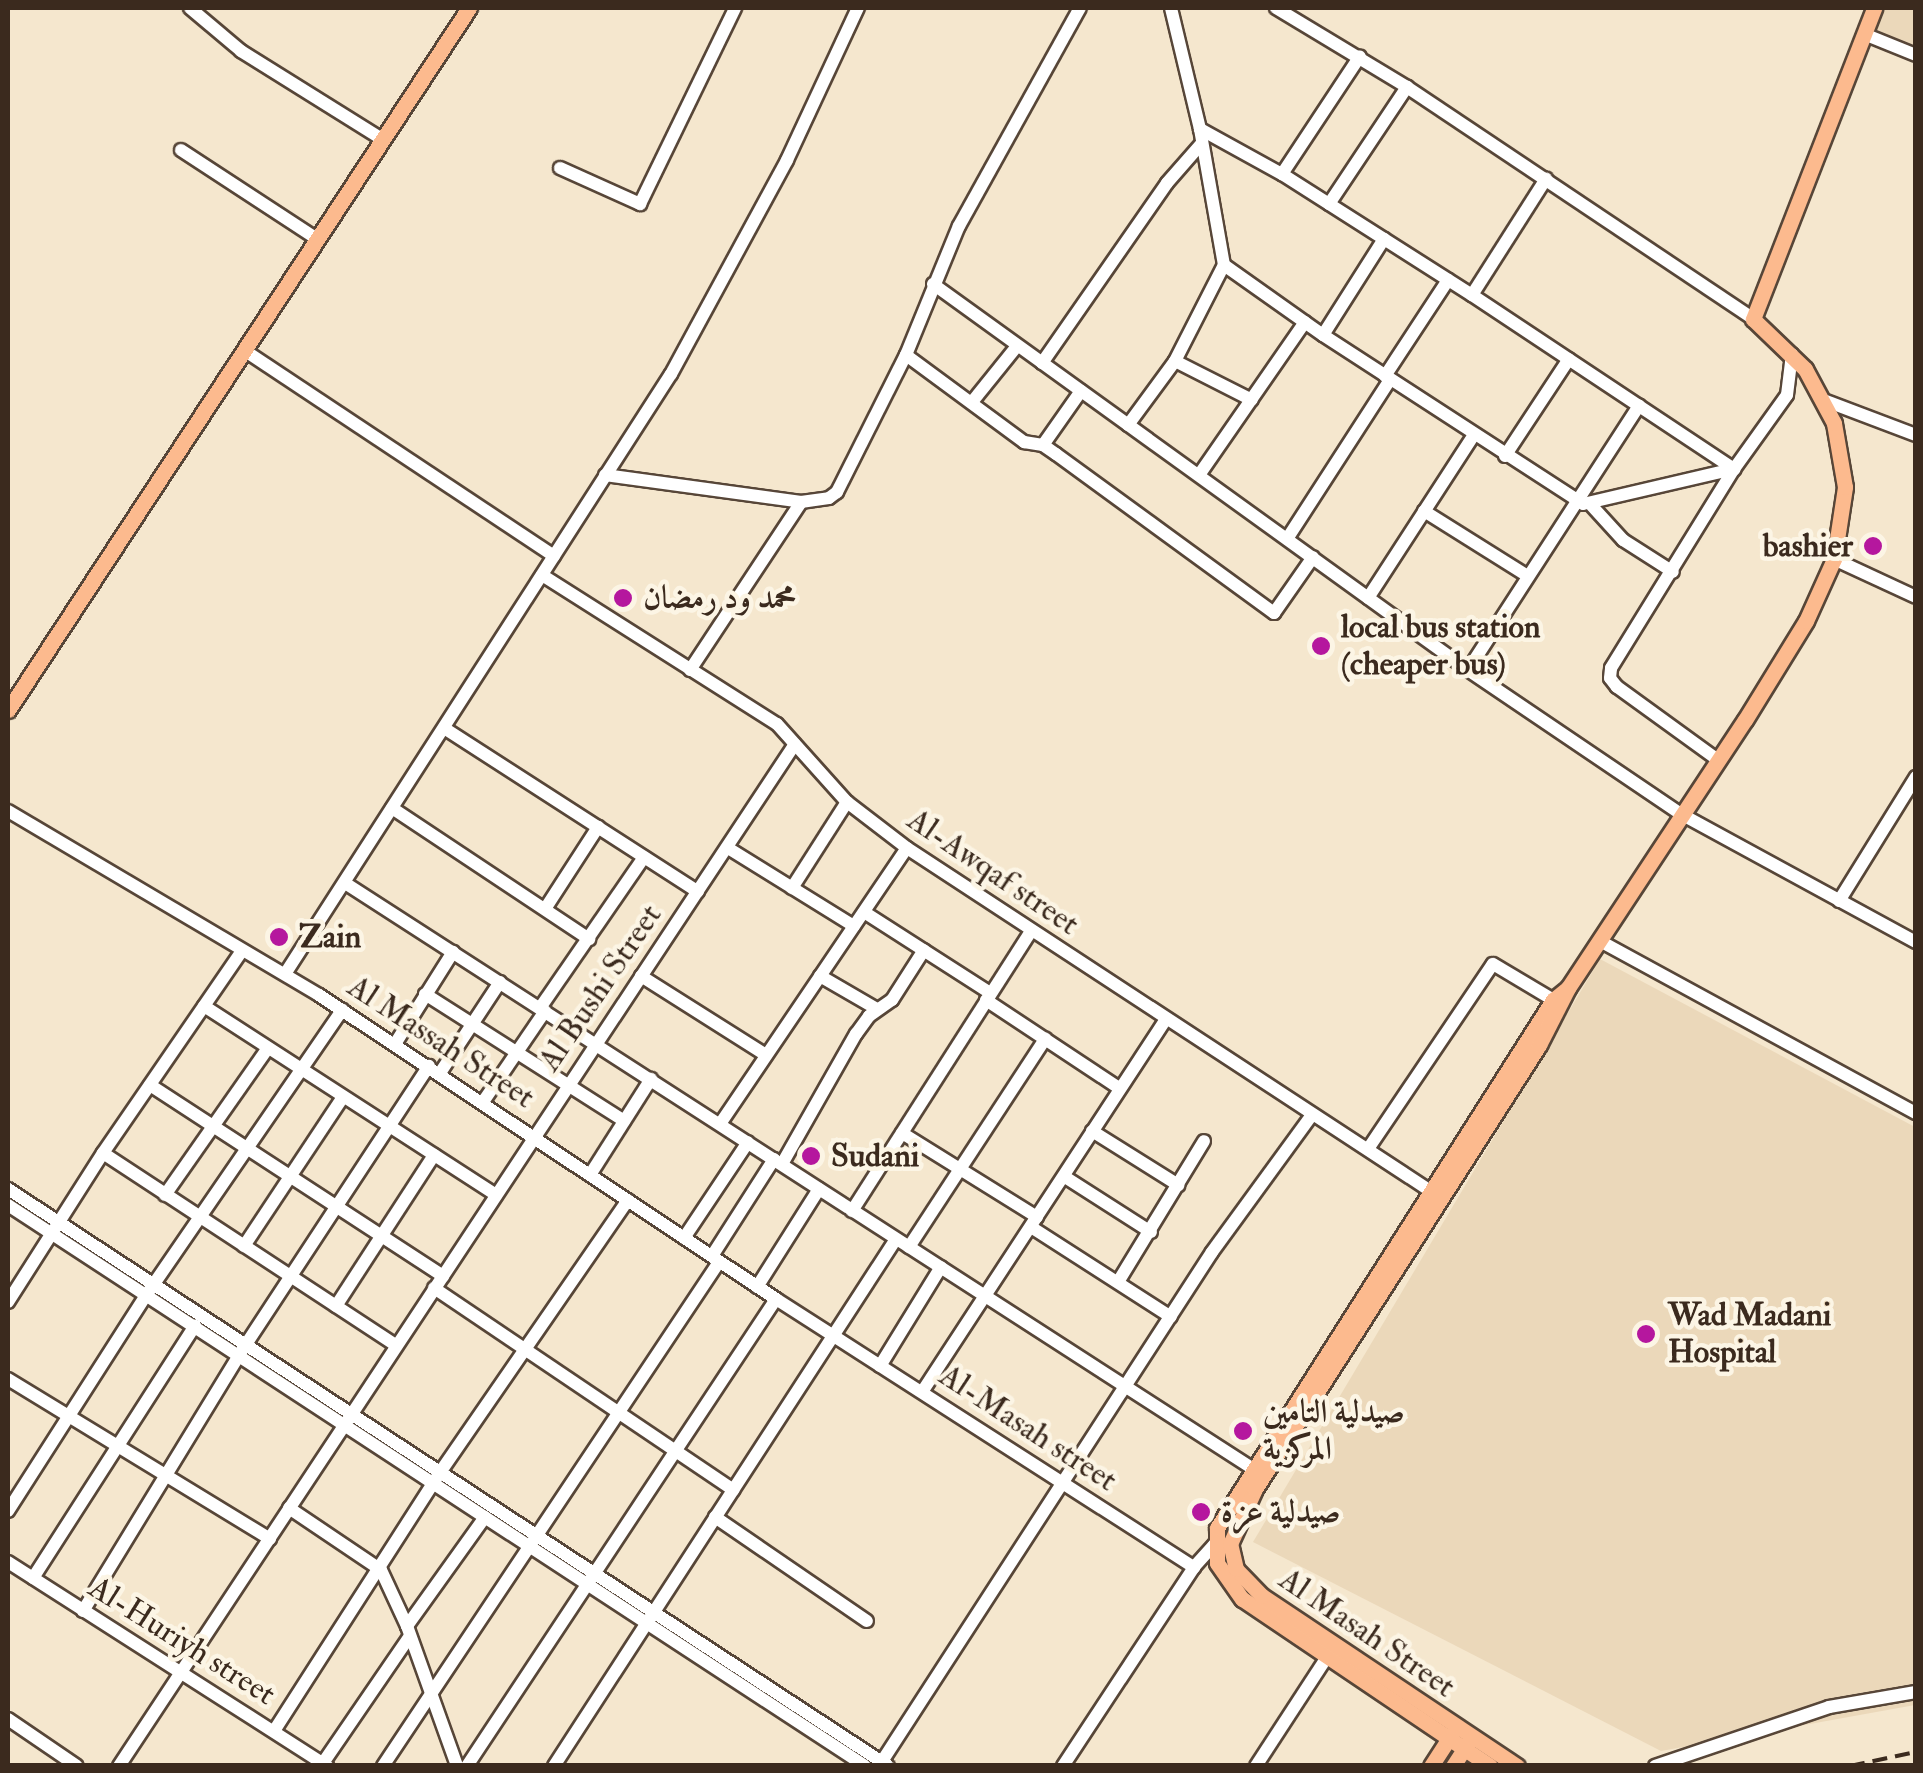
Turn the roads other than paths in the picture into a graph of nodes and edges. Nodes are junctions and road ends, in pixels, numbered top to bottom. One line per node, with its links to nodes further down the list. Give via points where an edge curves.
1 (190, 8): 14 (street, via 240,51)
2 (469, 8): 14 (main road)
3 (735, 8): 16 (street, via 640,204)
4 (858, 8): 48 (street, via 724,283)
5 (1080, 8): 24 (street)
6 (1171, 8): 13 (street)
7 (1276, 8): 10 (street)
8 (1874, 8): 9 (main road)
9 (1864, 34): 11 (street); 26 (main road)
10 (1360, 56): 12 (street); 17 (street)
11 (1916, 56)
12 (1407, 86): 18 (street); 19 (street)
13 (1201, 136): 17 (street); 22 (street); 35 (street)
14 (382, 140): 20 (main road)
15 (181, 150): 20 (street)
16 (560, 168)
17 (1282, 174): 19 (street)
18 (1546, 180): 25 (street); 26 (street)
19 (1329, 204): 21 (street)
20 (317, 239): 30 (main road)
21 (1384, 239): 23 (street); 28 (street)
22 (1224, 264): 27 (street); 34 (street)
23 (1448, 280): 25 (street); 36 (street)
24 (934, 284): 29 (street); 32 (street)
25 (1472, 295): 33 (street)
26 (1754, 319): 31 (main road)
27 (1304, 322): 28 (street); 38 (street)
28 (1322, 336): 36 (street)
29 (1017, 346): 35 (street); 40 (street)
30 (244, 350): 55 (street); 65 (main road)
31 (1792, 354): 39 (main road); 47 (street, via 1787,395)
32 (906, 355): 40 (street); 50 (street, via 836,492)
33 (1569, 359): 41 (street); 46 (street)
34 (1175, 360): 38 (street); 42 (street)
35 (1042, 363): 37 (street)
36 (1387, 378): 43 (street); 54 (street)
37 (1081, 392): 42 (street); 45 (street)
38 (1252, 400): 49 (street)
39 (1826, 401): 44 (street); 57 (main road, via 1845,487)
40 (972, 402): 45 (street, via 1024,442)
41 (1639, 406): 47 (street); 51 (street)
42 (1128, 425): 49 (street)
43 (1474, 435): 46 (street); 53 (street)
44 (1916, 435)
45 (1043, 445): 56 (street, via 1274,613)
46 (1505, 456): 51 (street)
47 (1734, 469): 52 (street); 58 (street)
48 (605, 475): 50 (street); 55 (street)
49 (1199, 475): 54 (street)
50 (801, 502): 63 (street)
51 (1576, 502): 52 (street); 60 (street)
52 (1592, 506): 58 (street, via 1623,540)
53 (1424, 512): 60 (street); 61 (street)
54 (1287, 539): 56 (street)
55 (554, 556): 59 (street)
56 (1312, 557): 61 (street)
57 (1834, 559): 62 (street); 68 (main road, via 1785,656)
58 (1673, 572): 68 (street, via 1610,678)
59 (542, 575): 63 (street, Al-Awqaf street); 66 (street)
60 (1526, 576): 64 (street)
61 (1368, 598): 64 (street)
62 (1916, 598)
63 (690, 670): 67 (street, Al-Awqaf street, via 777,724)
64 (1468, 670): 73 (street)
65 (8, 710)
66 (444, 728): 71 (street); 74 (street)
67 (796, 744): 70 (street, Al-Awqaf street); 75 (street, Al Bushi Street)
68 (1718, 760): 73 (main road)
69 (1916, 777): 81 (street)
70 (846, 802): 76 (street, Al-Awqaf street); 79 (street)
71 (392, 808): 78 (street); 82 (street)
72 (8, 812): 90 (street, Al Massah Street)
73 (1681, 814): 81 (street); 87 (main road)
74 (598, 827): 77 (street); 82 (street)
75 (728, 848): 79 (street); 80 (street, Al Bushi Street)
76 (907, 848): 83 (street); 85 (street, Al-Awqaf street)
77 (644, 857): 80 (street); 86 (street)
78 (345, 883): 91 (street); 92 (street)
79 (792, 888): 84 (street)
80 (698, 892): 93 (street, Al Bushi Street)
81 (1839, 900): 88 (street)
82 (545, 909): 86 (street)
83 (864, 912): 84 (street); 89 (street)
84 (854, 926): 94 (street)
85 (1030, 933): 97 (street); 103 (street, Al-Awqaf street)
86 (589, 938): 102 (street)
87 (1600, 941): 98 (main road); 119 (street)
88 (1916, 942)
89 (924, 950): 97 (street); 100 (street, via 892,1000)
90 (242, 951): 92 (street, Al Massah Street); 99 (street)
91 (453, 952): 95 (street); 96 (street)
92 (285, 974): 101 (street, Al Massah Street)
93 (641, 976): 107 (street, Al Bushi Street); 110 (street)
94 (820, 976): 100 (street); 110 (street)
95 (500, 982): 102 (street); 104 (street)
96 (426, 994): 104 (street); 106 (street)
97 (988, 996): 105 (street); 126 (street)
98 (1558, 1003): 131 (street, via 1491,966); 142 (main road); 160 (main road)
99 (204, 1006): 108 (street); 114 (street)
100 (877, 1009): 134 (street)
101 (342, 1010): 106 (street, Al Massah Street); 112 (street)
102 (542, 1010): 107 (street); 109 (street)
103 (1165, 1021): 116 (street); 120 (street, Al-Awqaf street)
104 (472, 1024): 109 (street); 111 (street)
105 (1045, 1039): 116 (street); 135 (street)
106 (395, 1044): 111 (street, Al Massah Street)
107 (595, 1044): 113 (street); 115 (street, Al Bushi Street)
108 (268, 1048): 112 (street); 124 (street)
109 (517, 1052): 115 (street); 118 (street)
110 (766, 1056): 122 (street)
111 (434, 1069): 118 (street, Al Massah Street); 123 (street)
112 (301, 1070): 117 (street); 130 (street)
113 (651, 1079): 121 (street); 122 (street)
114 (150, 1085): 124 (street); 132 (street)
115 (568, 1085): 121 (street); 127 (street, Al Bushi Street)
116 (1119, 1088): 125 (street)
117 (343, 1097): 123 (street); 137 (street)
118 (483, 1102): 127 (street, Al Massah Street)
119 (1916, 1113)
120 (1312, 1115): 131 (street, Al-Awqaf street); 171 (street)
121 (624, 1121): 136 (street)
122 (720, 1124): 129 (street)
123 (388, 1126): 133 (street); 147 (street)
124 (213, 1127): 130 (street); 143 (street)
125 (1092, 1132): 138 (street); 139 (street)
126 (902, 1134): 135 (street); 148 (street)
127 (534, 1137): 136 (street, Al Massah Street); 144 (street, Al Bushi Street)
128 (1204, 1141): 139 (street)
129 (748, 1142): 134 (street); 154 (street)
130 (247, 1149): 137 (street); 149 (street)
131 (1368, 1150): 142 (street, Al-Awqaf street)
132 (103, 1153): 143 (street); 151 (street)
133 (434, 1156): 144 (street); 153 (street)
134 (778, 1162): 141 (street); 158 (street)
135 (961, 1169): 150 (street); 157 (street)
136 (590, 1174): 145 (street, Al Massah Street)
137 (292, 1176): 147 (street); 156 (street)
138 (1064, 1177): 150 (street); 152 (street)
139 (1178, 1185): 152 (street)
140 (8, 1189): 151 (street)
141 (819, 1189): 148 (street); 164 (street)
142 (1432, 1192): 160 (main road)
143 (165, 1195): 149 (street)
144 (496, 1195): 161 (street, Al Bushi Street)
145 (628, 1200): 154 (street, Al Massah Street); 176 (street)
146 (8, 1204): 151 (street)
147 (338, 1206): 153 (street); 162 (street)
148 (852, 1212): 155 (street)
149 (199, 1218): 156 (street); 166 (street)
150 (1034, 1222): 163 (street); 167 (street)
151 (56, 1228): 166 (street); 169 (street)
152 (1151, 1232): 163 (street)
153 (382, 1236): 161 (street); 170 (street)
154 (684, 1238): 158 (street, Al Massah Street)
155 (896, 1238): 157 (street); 173 (street)
156 (244, 1246): 162 (street)
157 (909, 1247): 159 (street)
158 (716, 1259): 164 (street, Al Massah Street); 181 (street)
159 (942, 1267): 167 (street); 177 (street)
160 (1389, 1270): 186 (main road)
161 (443, 1276): 165 (street, Al Bushi Street)
162 (290, 1277): 170 (street); 175 (street)
163 (1118, 1282): 171 (street)
164 (757, 1287): 168 (street, Al Massah Street)
165 (434, 1288): 174 (street, Al Bushi Street); 176 (street)
166 (150, 1289): 172 (street); 175 (street); 182 (street)
167 (984, 1293): 179 (street); 180 (street)
168 (776, 1300): 173 (street, Al Massah Street); 185 (street)
169 (8, 1302)
170 (336, 1306): 174 (street)
171 (1170, 1318): 179 (street)
172 (195, 1326): 175 (street); 184 (street)
173 (833, 1335): 177 (street, Al-Masah street); 190 (street)
174 (396, 1345): 183 (street, Al Bushi Street)
175 (242, 1349): 183 (street); 187 (street)
176 (525, 1349): 181 (street); 188 (street)
177 (880, 1366): 180 (street, Al-Masah street)
178 (8, 1380): 182 (street)
179 (1127, 1386): 186 (street); 189 (street)
180 (922, 1392): 189 (street, Al-Masah street)
181 (619, 1410): 185 (street); 196 (street)
182 (67, 1418): 184 (street); 192 (street)
183 (347, 1418): 188 (street); 191 (street, Al Bushi Street)
184 (117, 1447): 187 (street); 201 (street)
185 (676, 1450): 190 (street); 202 (street)
186 (1259, 1472): 197 (main road)
187 (165, 1476): 195 (street); 203 (street)
188 (437, 1477): 193 (street); 196 (street); 200 (street)
189 (1064, 1484): 199 (street, Al-Masah street); 217 (street)
190 (733, 1490): 194 (street)
191 (289, 1508): 195 (street, Al Bushi Street); 200 (street)
192 (8, 1511)
193 (485, 1517): 196 (street); 206 (street)
194 (716, 1517): 204 (street); 205 (street)
195 (270, 1539): 208 (street, Al Bushi Street)
196 (532, 1539): 202 (street); 211 (street)
197 (1222, 1545): 199 (street); 207 (main road, Al Masah Street, via 1217,1563 1233,1590); 214 (main road, Al Masah Street, via 1252,1588)
198 (8, 1562): 201 (street, Al-Huriyh street)
199 (1194, 1567): 225 (street)
200 (381, 1570): 206 (street); 213 (street)
201 (32, 1578): 203 (street, Al-Huriyh street)
202 (591, 1578): 204 (street); 222 (street)
203 (83, 1611): 208 (street, Al-Huriyh street)
204 (651, 1617): 209 (street); 223 (street)
205 (867, 1621)
206 (409, 1631): 211 (street); 216 (street)
207 (1327, 1657): 214 (main road, Al Masah Street); 226 (street)
208 (180, 1673): 213 (street, Al-Huriyh street); 219 (street, Al Bushi Street)
209 (762, 1690): 217 (street); 224 (street)
210 (1916, 1692): 231 (street, via 1829,1707)
211 (432, 1694): 220 (street); 221 (street)
212 (8, 1719): 218 (street)
213 (274, 1731): 216 (street, Al-Huriyh street)
214 (1452, 1733): 215 (main road); 227 (main road)
215 (1468, 1743): 228 (main road); 229 (main road); 230 (main road)
216 (325, 1764)
217 (883, 1764)
218 (77, 1766)
219 (119, 1766)
220 (383, 1766)
221 (457, 1766)
222 (467, 1766)
223 (554, 1766)
224 (866, 1766)
225 (1063, 1766)
226 (1256, 1766)
227 (1431, 1766)
228 (1454, 1766)
229 (1490, 1766)
230 (1517, 1766)
231 (1654, 1766)

